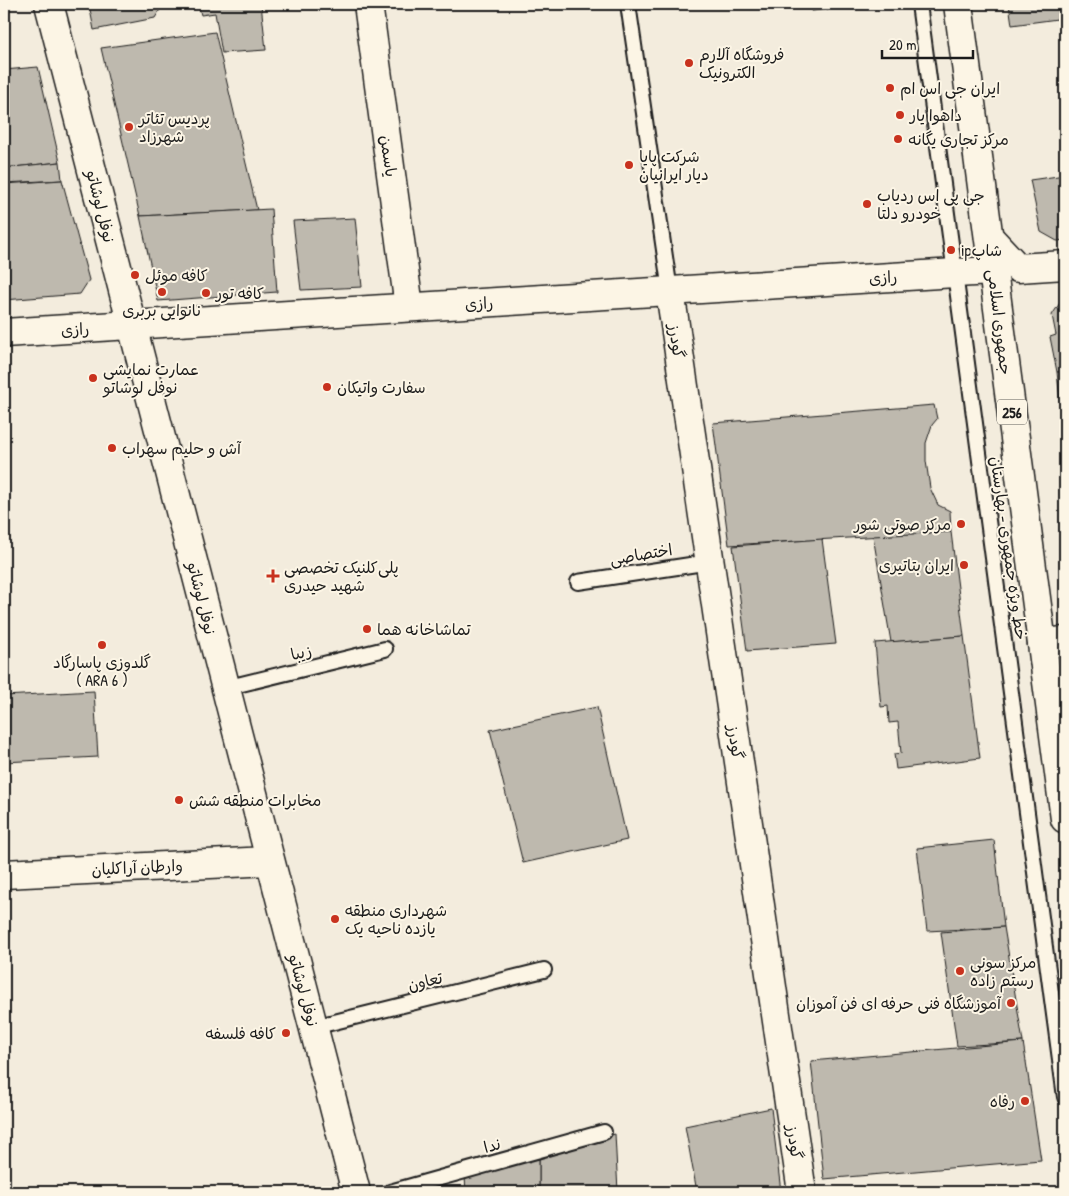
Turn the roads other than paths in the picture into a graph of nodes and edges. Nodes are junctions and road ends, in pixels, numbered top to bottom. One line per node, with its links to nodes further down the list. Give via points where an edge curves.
1 (49, 4): 12 (street, نوفل لوشاتو)
2 (368, 4): 11 (street, یاسمن)
3 (628, 4): 10 (lane)
4 (919, 4): 9 (lane, خط ویژه جمهوری - بهارستان)
5 (958, 4): 6 (street, جمهوری اسلامی / 256)
6 (989, 236): 7 (street, via 1018,268); 8 (street, جمهوری اسلامی / 256)
7 (1065, 265)
8 (993, 271): 9 (street, رازی); 16 (street, جمهوری اسلامی / 256)
9 (955, 273): 10 (street, رازی); 24 (lane, خط ویژه جمهوری - بهارستان)
10 (670, 291): 11 (street, رازی); 14 (street, گودرز)
11 (410, 307): 12 (street, رازی)
12 (132, 325): 13 (street, رازی); 18 (street, نوفل لوشاتو)
13 (4, 333)
14 (710, 562): 15 (lane, اختصاصی); 28 (street, گودرز)
15 (578, 582)
16 (1054, 642): 19 (street, جمهوری اسلامی / 256)
17 (385, 649): 18 (lane, زیبا)
18 (225, 688): 20 (street, نوفل لوشاتو)
19 (1065, 819)
20 (270, 861): 21 (street, وارطان آراکلیان); 23 (street, نوفل لوشاتو)
21 (4, 874)
22 (544, 970): 23 (lane, تعاون)
23 (314, 1027): 26 (street, نوفل لوشاتو)
24 (1065, 1097)
25 (604, 1132): 27 (lane, ندا)
26 (356, 1192)
27 (390, 1192)
28 (802, 1192)

